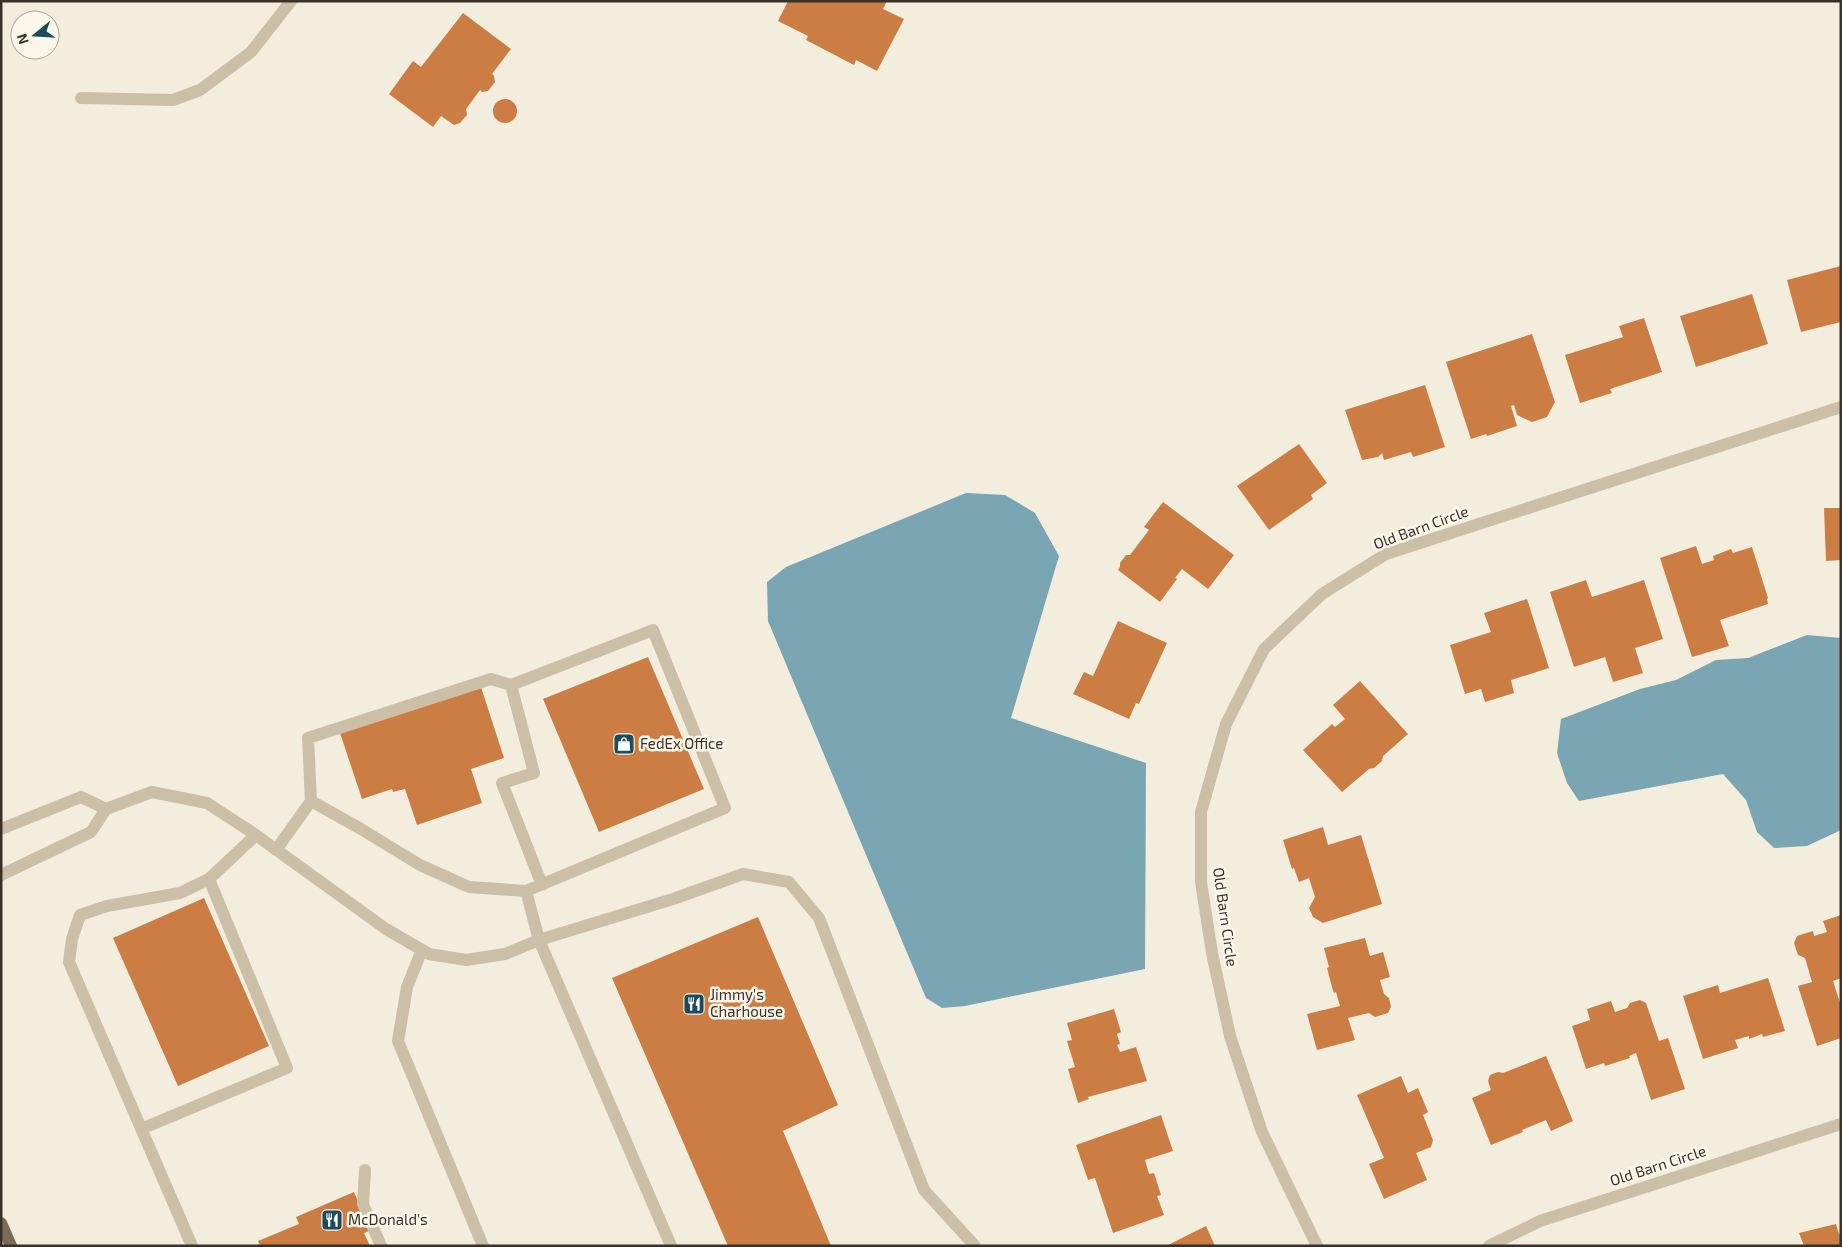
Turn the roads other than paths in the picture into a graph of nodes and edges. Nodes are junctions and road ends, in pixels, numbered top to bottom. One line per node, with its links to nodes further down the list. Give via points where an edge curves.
1 (291, 1): 2 (street, via 251,52 200,90 173,100)
2 (81, 98)
3 (1841, 407): 26 (street, Old Barn Circle, via 1386,554 1322,594 1264,650 1226,724 1201,812 1201,882 1230,1036 1262,1132)
4 (511, 685): 5 (street, via 491,679 308,738); 12 (street, via 534,773 502,783); 12 (street, via 653,630 726,808)
5 (311, 801): 9 (street); 13 (street, via 420,865 469,887)
6 (106, 809): 7 (street, via 81,797); 8 (street, via 152,792 207,803); 10 (street, via 91,832)
7 (1, 829)
8 (256, 835): 9 (street); 11 (street)
9 (276, 850): 15 (street, via 386,929)
10 (1, 875)
11 (209, 879): 17 (street, via 287,1068); 17 (street, via 180,892 107,906 80,915 72,940 69,962)
12 (542, 884): 13 (street)
13 (526, 891): 14 (street)
14 (539, 940): 15 (street, via 505,954 466,960); 24 (street); 25 (street, via 743,874 789,882 819,918 924,1190)
15 (422, 950): 23 (street, via 407,987 398,1041)
16 (1841, 1124): 27 (street, Old Barn Circle, via 1540,1221)
17 (141, 1129): 21 (street)
18 (365, 1170): 22 (street, via 362,1204)
19 (1, 1223): 20 (main road)
20 (11, 1246)
21 (192, 1246)
22 (381, 1246)
23 (483, 1246)
24 (671, 1246)
25 (975, 1246)
26 (1317, 1246)
27 (1489, 1246)

